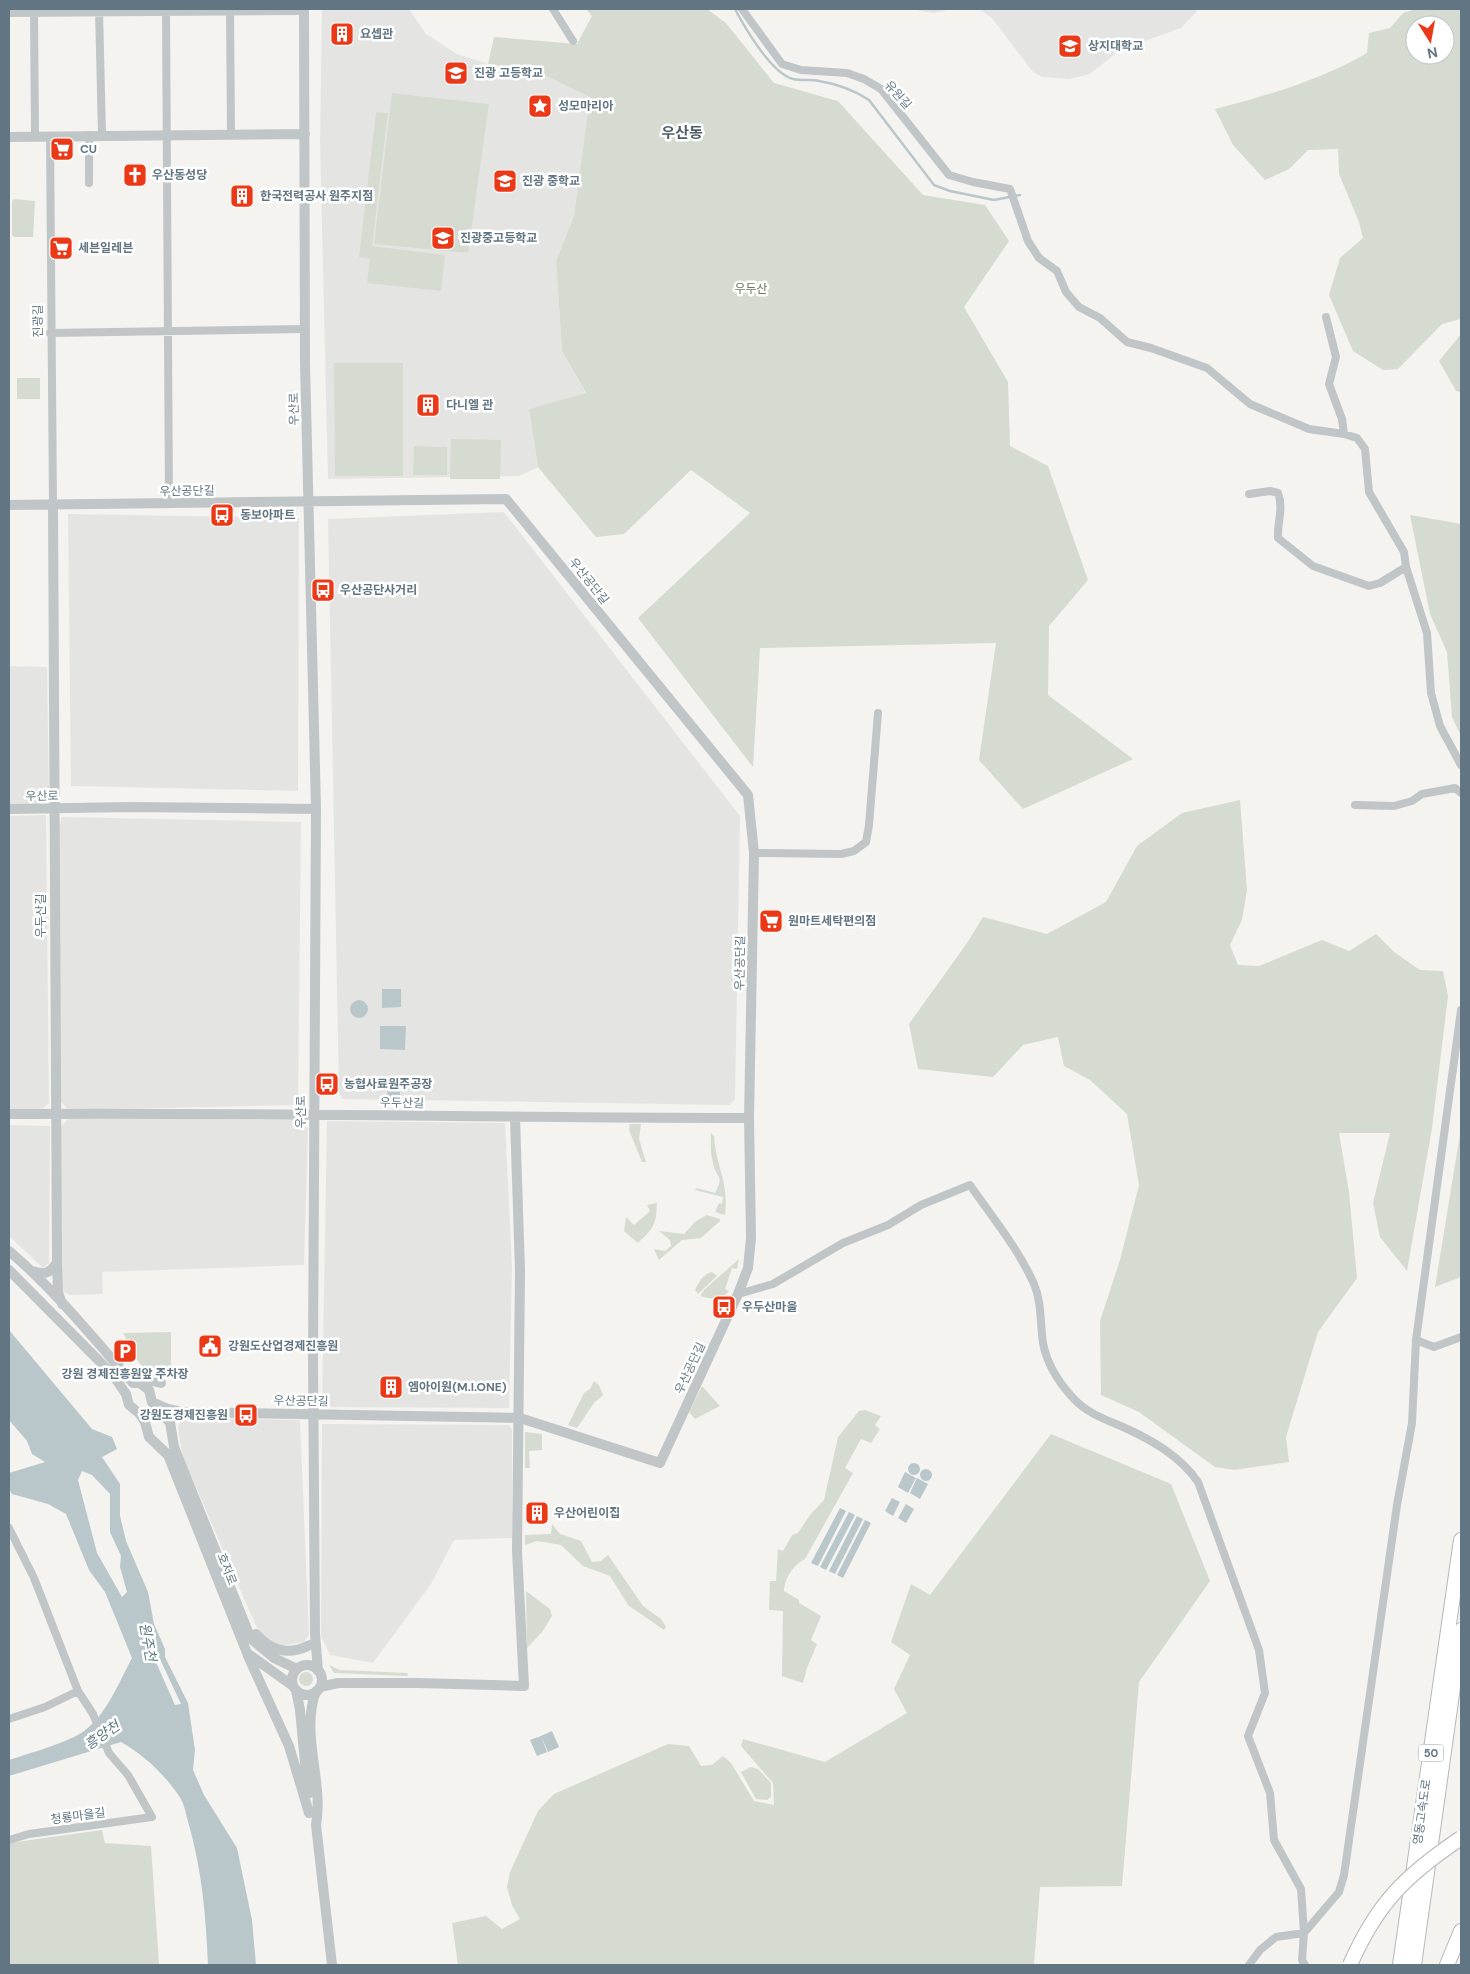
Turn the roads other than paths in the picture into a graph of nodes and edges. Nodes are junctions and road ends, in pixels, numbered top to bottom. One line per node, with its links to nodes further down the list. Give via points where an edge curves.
1 (553, 9): 9 (street)
2 (742, 9): 23 (street, 유원길, via 782,64 802,70 847,73 864,79 881,89 949,175 1012,194 1028,241 1039,258 1057,271 1066,292 1079,307 1100,318 1127,342 1207,368 1250,404 1309,429)
3 (99, 10): 4 (street); 7 (street); 12 (street)
4 (166, 10): 5 (street); 13 (street)
5 (230, 10): 6 (street); 14 (street)
6 (304, 10): 10 (street, 우산로)
7 (34, 11): 8 (street); 16 (street)
8 (9, 13)
9 (573, 41)
10 (305, 134): 14 (street); 20 (street, 우산로)
11 (89, 135): 12 (street); 17 (street); 18 (street)
12 (102, 135): 13 (street)
13 (167, 135): 14 (street); 21 (street)
14 (231, 135)
15 (9, 136): 16 (street)
16 (35, 136): 17 (street)
17 (50, 136): 22 (street, 진광길)
18 (89, 183)
19 (1326, 317): 23 (street, via 1336,357 1329,384)
20 (305, 329): 21 (street); 26 (street, 우산로)
21 (168, 331): 22 (street); 25 (street)
22 (50, 333): 28 (street, 진광길)
23 (1344, 434): 29 (street, via 1357,438 1365,449 1369,492 1404,552)
24 (1249, 494): 29 (street, via 1278,493 1281,503 1278,538 1313,566 1369,586)
25 (170, 503): 26 (street, 우산공단길); 28 (street, 우산공단길)
26 (308, 503): 36 (street, 우산로); 37 (street, 우산공단길, via 506,500 748,795)
27 (9, 505): 28 (street, 우산공단길)
28 (53, 506): 34 (street)
29 (1406, 567): 31 (street, via 1427,633 1432,693 1440,726)
30 (878, 713): 37 (street, via 866,842 854,851 841,854)
31 (1461, 765)
32 (1461, 793): 33 (street, via 1455,788 1422,794 1394,806)
33 (1355, 805)
34 (53, 808): 35 (street, 우산로); 36 (street, 우산로); 39 (street, 우두산길)
35 (9, 809)
36 (316, 809): 40 (street, 우산로)
37 (754, 853): 43 (street, 우산공단길)
38 (1461, 1010): 53 (street)
39 (55, 1113): 40 (street, 우두산길); 41 (street, 우두산길); 45 (street, 우두산길)
40 (313, 1113): 42 (street, 우두산길); 60 (street, 우산로)
41 (9, 1114)
42 (515, 1118): 43 (street, 우두산길); 61 (street)
43 (749, 1118): 49 (street, 우산공단길, via 751,1244 748,1268)
44 (9, 1251): 47 (street)
45 (56, 1262): 47 (street, via 46,1274); 51 (street, 우두산길)
46 (9, 1270): 50 (street, 호저로)
47 (32, 1271): 48 (street)
48 (46, 1287): 50 (street); 51 (street)
49 (738, 1294): 61 (street, 우산공단길, via 660,1463); 84 (street, via 773,1284 843,1243 970,1185 1019,1256 1034,1285 1042,1313 1048,1364 1060,1382 1075,1400 1099,1417 1161,1446 1187,1466 1198,1482 1259,1650 1265,1693 1248,1736 1270,1794 1274,1840 1301,1889)
50 (36, 1296): 57 (street, 호저로, via 91,1350)
51 (62, 1304): 54 (street)
52 (1461, 1337): 53 (street, via 1434,1347)
53 (1416, 1340): 84 (street, via 1412,1423 1397,1505 1344,1875 1339,1892)
54 (122, 1371): 55 (street); 56 (street, via 160,1383)
55 (133, 1383): 56 (street); 57 (street)
56 (144, 1385): 58 (street)
57 (126, 1394): 64 (street, 호저로, via 129,1405 140,1414 149,1437)
58 (152, 1402): 59 (street, 우산공단길); 62 (street)
59 (182, 1412): 60 (street, 우산공단길); 62 (street)
60 (313, 1414): 61 (street, 우산공단길); 69 (street, 우산로)
61 (520, 1418): 74 (street, via 517,1551 524,1686)
62 (170, 1422): 63 (street, 호저로)
63 (172, 1439): 64 (street, via 166,1444); 67 (street, 호저로)
64 (158, 1444): 71 (street, 호저로, via 168,1455 175,1471)
65 (9, 1528): 77 (street, via 34,1578)
66 (1461, 1540): 89 (highway, 영동고속도로 / 50)
67 (239, 1610): 70 (street, via 263,1643 276,1650 299,1651); 72 (street, via 251,1639 274,1658)
68 (1461, 1630): 90 (highway, 영동고속도로 / 50)
69 (315, 1634): 70 (street); 73 (street, 우산로)
70 (310, 1646): 72 (street)
71 (247, 1653): 75 (street); 79 (street, 호저로, via 289,1746)
72 (298, 1667): 73 (street, via 310,1665); 75 (street, via 292,1677)
73 (320, 1673): 74 (street, via 328,1681); 76 (street)
74 (338, 1684): 76 (street)
75 (294, 1688): 76 (street, via 304,1694); 79 (street, via 300,1710)
76 (318, 1689): 80 (street, via 310,1723 319,1810)
77 (78, 1690): 78 (street, via 45,1707); 82 (street, 청룡마을길, via 93,1714 109,1753 128,1775 152,1818 29,1834)
78 (9, 1718)
79 (309, 1813): 80 (street)
80 (316, 1825): 85 (street)
81 (1461, 1838): 88 (highway, bridge, via 1423,1864 1400,1885 1377,1914)
82 (9, 1840)
83 (1461, 1931): 91 (highway)
84 (1304, 1933): 86 (street, via 1276,1936); 87 (street, via 1302,1960)
85 (332, 1965)
86 (1249, 1965)
87 (1305, 1965)
88 (1350, 1965)
89 (1400, 1965)
90 (1414, 1965)
91 (1447, 1965)

